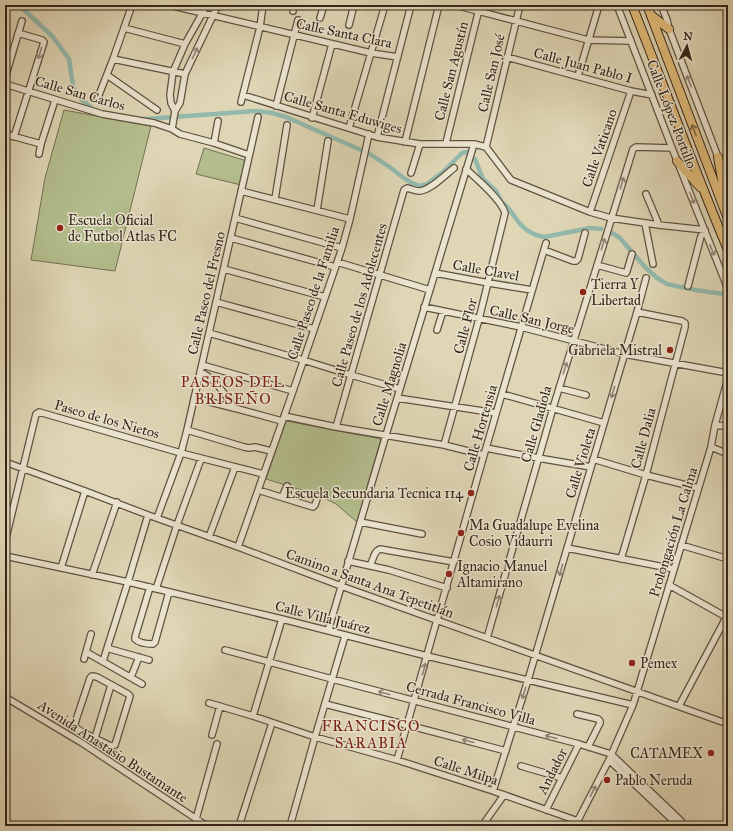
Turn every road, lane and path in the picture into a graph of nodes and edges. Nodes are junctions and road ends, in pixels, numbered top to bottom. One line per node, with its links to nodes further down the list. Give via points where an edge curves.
1 (132, 5): 29 (street)
2 (171, 5): 20 (street, Calle Santa Clara)
3 (207, 5): 20 (street)
4 (218, 5): 21 (street)
5 (264, 5): 28 (street)
6 (324, 5): 23 (street)
7 (354, 5): 27 (street)
8 (384, 5): 37 (street)
9 (411, 5): 38 (street)
10 (439, 5): 70 (street)
11 (456, 5): 19 (street)
12 (480, 5): 19 (street, Calle San Agustín)
13 (520, 5): 26 (street, Calle San José)
14 (599, 5): 33 (street)
15 (617, 5): 34 (street, Calle López Portillo)
16 (632, 5): 87 (highway)
17 (647, 5): 22 (highway)
18 (661, 5): 30 (street)
19 (479, 11): 26 (street); 71 (street, Calle San Agustín)
20 (203, 13): 21 (street, Calle Santa Clara); 35 (street)
21 (213, 15): 28 (street, Calle Santa Clara); 42 (street, one-way to 21)
22 (651, 15): 30 (highway); 76 (highway, one-way to 22)
23 (320, 18)
24 (298, 20): 32 (street)
25 (22, 21): 31 (street)
26 (516, 21): 33 (street); 39 (street, Calle San José)
27 (349, 25)
28 (260, 27): 32 (street, Calle Santa Clara); 50 (street)
29 (124, 28): 35 (street); 40 (street)
30 (669, 29): 81 (street, one-way to 30)
31 (18, 32): 45 (street); 47 (street, one-way to 47, via 44,41)
32 (294, 35): 36 (street, Calle Santa Clara); 56 (street)
33 (588, 40): 34 (street); 44 (street)
34 (631, 41): 49 (street, Calle López Portillo)
35 (185, 44): 41 (street)
36 (332, 44): 37 (street, Calle Santa Clara); 60 (street)
37 (371, 53): 38 (street, Calle Santa Clara); 63 (street)
38 (398, 57): 68 (street)
39 (507, 57): 44 (street, Calle Juan Pablo I); 77 (street, Calle San José)
40 (113, 59): 41 (street); 43 (street)
41 (173, 72): 42 (street); 53 (street)
42 (185, 74): 55 (street)
43 (107, 75): 52 (street); 57 (street)
44 (578, 76): 48 (street, Calle Juan Pablo I)
45 (5, 78)
46 (5, 84): 47 (street, Calle San Carlos)
47 (28, 91): 51 (street, Calle San Carlos); 67 (street)
48 (631, 91): 49 (street, Calle Juan Pablo I); 94 (street, Calle Vaticano)
49 (652, 95): 78 (street, Calle López Portillo)
50 (243, 96): 54 (street); 56 (street, Calle Santa Eduwiges)
51 (55, 100): 64 (street, Calle San Carlos, via 102,114 154,123); 72 (street)
52 (97, 100)
53 (171, 102): 55 (street); 58 (street)
54 (241, 102)
55 (180, 104): 58 (street)
56 (276, 106): 60 (street, Calle Santa Eduwiges)
57 (157, 110)
58 (174, 113): 64 (street)
59 (258, 117): 80 (street, Calle Paseo del Fresno)
60 (312, 118): 63 (street, Calle Santa Eduwiges)
61 (218, 121): 73 (street)
62 (287, 125): 90 (street)
63 (349, 128): 66 (street, Calle Santa Eduwiges)
64 (172, 129): 73 (street, Calle San Carlos, via 180,134)
65 (5, 134): 67 (street)
66 (369, 134): 68 (street, Calle Santa Eduwiges); 97 (street, Calle Paseo de la Familia)
67 (14, 137): 72 (street)
68 (377, 137): 70 (street, Calle Santa Eduwiges)
69 (328, 141): 93 (street)
70 (405, 142): 74 (street, Calle Santa Eduwiges)
71 (446, 143): 74 (street, Calle Santa Eduwiges); 75 (street, Calle Santa Eduwiges)
72 (41, 144): 79 (street)
73 (214, 144): 80 (street, Calle San Carlos)
74 (420, 144): 85 (street)
75 (474, 144): 77 (street, Calle Santa Eduwiges); 84 (street, Calle Magnolia)
76 (700, 146): 92 (highway, via 707,155); 98 (highway)
77 (486, 147): 94 (street, via 511,180)
78 (672, 148): 82 (street, Calle López Portillo); 96 (street, Calle Gladiola, one-way to 78, via 634,147)
79 (39, 154)
80 (249, 155): 88 (street, Calle Paseo del Fresno)
81 (718, 157): 86 (street); 91 (highway)
82 (677, 161): 87 (highway); 101 (street, Calle López Portillo, one-way to 101)
83 (454, 168): 114 (street, Calle Paseo de los Adolecentes, via 428,188 421,191 407,188 404,190)
84 (466, 169): 113 (street, Calle Magnolia); 116 (street, Calle Flor, via 493,194 505,213)
85 (411, 173)
86 (728, 180)
87 (703, 190): 107 (highway)
88 (241, 191): 90 (street); 95 (street, Calle Paseo del Fresno)
89 (646, 194): 100 (street)
90 (275, 200): 93 (street)
91 (728, 203)
92 (728, 206)
93 (316, 210): 97 (street)
94 (590, 212): 96 (street)
95 (235, 218): 103 (street, Calle Paseo del Fresno); 105 (street)
96 (611, 218): 99 (street); 111 (street, Calle Gladiola, one-way to 96)
97 (350, 219): 105 (street, Calle Paseo de la Familia)
98 (728, 219)
99 (645, 224): 100 (street); 110 (street)
100 (659, 226): 101 (street)
101 (705, 231): 117 (street, via 701,236); 118 (street, Calle López Portillo, one-way to 118)
102 (585, 233): 106 (street, via 576,261)
103 (231, 238): 109 (street); 112 (street, Calle Paseo del Fresno)
104 (546, 243): 106 (street, Calle Hortensia)
105 (342, 248): 109 (street, Calle Paseo de la Familia)
106 (544, 250): 120 (street, Calle Hortensia)
107 (728, 250)
108 (632, 254): 111 (street, via 626,273)
109 (336, 264): 114 (street); 121 (street, Calle Paseo de la Familia)
110 (653, 264)
111 (597, 265): 131 (street, Calle Gladiola)
112 (224, 269): 121 (street); 122 (street, Calle Paseo del Fresno)
113 (435, 273): 116 (street, Calle Clavel); 119 (street, Calle Magnolia)
114 (380, 275): 119 (street); 138 (street, Calle Paseo de los Adolecentes)
115 (646, 278): 125 (street, Calle Violeta)
116 (488, 283): 120 (street, Calle Clavel); 126 (street, Calle Flor)
117 (688, 286)
118 (728, 289)
119 (430, 290): 123 (street, Calle Magnolia)
120 (532, 290): 127 (street, Calle Hortensia)
121 (325, 297): 128 (street, Calle Paseo de la Familia)
122 (216, 302): 128 (street); 130 (street, Calle Paseo del Fresno)
123 (424, 307): 124 (street, Calle San Jorge); 141 (street, Calle Magnolia)
124 (443, 311): 126 (street, Calle San Jorge); 129 (street)
125 (637, 312): 132 (street, Calle Violeta); 134 (street, Calle Dalia, via 685,323)
126 (479, 318): 127 (street, Calle San Jorge); 147 (street, Calle Flor)
127 (522, 327): 131 (street, Calle San Jorge); 143 (street, Calle Hortensia)
128 (314, 329): 133 (street, Calle Paseo de la Familia)
129 (437, 330)
130 (209, 333): 133 (street); 135 (street, Calle Paseo del Fresno)
131 (573, 341): 132 (street, Calle San Jorge); 140 (street, Calle Gladiola, one-way to 131)
132 (624, 354): 134 (street, Calle San Jorge); 152 (street, Calle Violeta, one-way to 152)
133 (303, 360): 138 (street); 142 (street, Calle Paseo de la Familia)
134 (675, 363): 137 (street, Calle San Jorge); 173 (street, Calle Dalia)
135 (202, 365): 136 (street, Calle Paseo del Fresno); 142 (street)
136 (200, 372): 145 (street, Calle Paseo del Fresno); 148 (street, via 206,374 226,394)
137 (728, 373)
138 (351, 375): 141 (street); 155 (street, Calle Paseo de los Adolecentes)
139 (728, 378): 154 (street, Prolongación La Calma)
140 (559, 388): 144 (street); 149 (street, Calle Gladiola)
141 (400, 389): 146 (street, Calle Magnolia)
142 (293, 391): 151 (street, Calle Paseo de la Familia)
143 (502, 394): 149 (street); 150 (street, Calle Hortensia)
144 (586, 395)
145 (194, 398): 148 (street); 156 (street, Calle Paseo del Fresno)
146 (397, 398): 147 (street); 157 (street, Calle Magnolia)
147 (455, 407): 150 (street); 158 (street, Calle Flor)
148 (234, 408): 151 (street)
149 (553, 408): 152 (street); 166 (street, Calle Gladiola)
150 (496, 413): 160 (street, Calle Hortensia)
151 (283, 419): 155 (street); 161 (street, Calle Paseo de la Familia)
152 (604, 423): 167 (street, Calle Violeta)
153 (728, 424): 154 (street)
154 (716, 425): 159 (street, Prolongación La Calma)
155 (336, 427): 157 (street)
156 (187, 430): 161 (street, via 244,447 255,446); 162 (street, Calle Paseo del Fresno)
157 (386, 435): 158 (street); 183 (street, Calle Magnolia)
158 (444, 445): 164 (street)
159 (711, 447): 163 (street); 175 (street, Prolongación La Calma)
160 (486, 448): 164 (street, Calle Hortensia); 166 (street)
161 (271, 451): 172 (street, Calle Paseo de la Familia)
162 (181, 453): 165 (street); 171 (street, Paseo de los Nietos, via 39,412 36,414); 182 (street, Calle Paseo del Fresno)
163 (728, 454)
164 (484, 455): 195 (street, Calle Hortensia)
165 (201, 458): 169 (street); 184 (street)
166 (538, 458): 170 (street); 213 (street, Calle Gladiola, one-way to 166)
167 (593, 459): 170 (street, Calle Violeta); 173 (street)
168 (5, 462): 171 (street, Camino a Santa Ana Tepetitlán)
169 (235, 467): 172 (street); 186 (street)
170 (591, 467): 190 (street, Calle Violeta)
171 (22, 469): 177 (street, Camino a Santa Ana Tepetitlán); 187 (street)
172 (263, 474): 176 (street, Calle Paseo de la Familia)
173 (646, 475): 175 (street); 192 (street, Calle Dalia)
174 (287, 486): 179 (street)
175 (698, 488): 188 (street, Prolongación La Calma)
176 (258, 490): 179 (street); 189 (street, Calle Paseo de la Familia)
177 (86, 491): 180 (street, Camino a Santa Ana Tepetitlán); 197 (street)
178 (318, 496): 179 (street, via 313,507)
179 (282, 497)
180 (117, 502): 181 (street, Camino a Santa Ana Tepetitlán); 199 (street)
181 (148, 515): 182 (street, Camino a Santa Ana Tepetitlán); 200 (street)
182 (157, 518): 184 (street, Camino a Santa Ana Tepetitlán)
183 (360, 522): 185 (street); 194 (street, Calle Magnolia)
184 (177, 525): 186 (street, Camino a Santa Ana Tepetitlán); 205 (street)
185 (422, 534)
186 (209, 537): 189 (street, Camino a Santa Ana Tepetitlán)
187 (5, 542)
188 (681, 545): 193 (street); 198 (street, Prolongación La Calma)
189 (238, 546): 202 (street, Camino a Santa Ana Tepetitlán)
190 (567, 548): 192 (street); 218 (street, Calle Violeta, one-way to 218)
191 (5, 556): 197 (street, Calle Villa Juárez)
192 (621, 559): 198 (street)
193 (728, 559)
194 (348, 561): 196 (street); 202 (street, Calle Magnolia)
195 (454, 562): 196 (street, via 378,549); 204 (street, Calle Hortensia)
196 (370, 566): 204 (street)
197 (61, 568): 199 (street, Calle Villa Juárez)
198 (674, 569): 201 (street, Prolongación La Calma)
199 (92, 575): 200 (street, Calle Villa Juárez)
200 (128, 582): 203 (street, Calle Villa Juárez); 214 (street)
201 (669, 585): 207 (street); 229 (street, Prolongación La Calma)
202 (341, 586): 209 (street, Camino a Santa Ana Tepetitlán); 210 (street, Calle Magnolia)
203 (150, 587): 205 (street, Calle Villa Juárez); 206 (street, via 135,637 137,641 151,644 155,642)
204 (447, 588): 209 (street, Calle Hortensia)
205 (156, 589): 206 (street, Calle Villa Juárez)
206 (169, 592): 208 (street, Calle Villa Juárez)
207 (727, 617): 236 (street)
208 (282, 619): 210 (street, Calle Villa Juárez); 223 (street)
209 (437, 620): 213 (street, Camino a Santa Ana Tepetitlán); 217 (street, Calle Hortensia)
210 (328, 631): 212 (street, Calle Villa Juárez)
211 (91, 634): 216 (street)
212 (345, 636): 217 (street, Calle Villa Juárez); 225 (street)
213 (487, 638): 218 (street, Camino a Santa Ana Tepetitlán)
214 (108, 647): 219 (street); 222 (street)
215 (226, 650): 223 (street, Cerrada Francisco Villa)
216 (86, 652): 220 (street); 222 (street)
217 (427, 656): 226 (street, Calle Villa Juárez); 231 (street, Calle Hortensia, one-way to 217)
218 (535, 656): 226 (street, Calle Violeta); 229 (street, Camino a Santa Ana Tepetitlán)
219 (139, 657): 221 (street); 224 (street)
220 (84, 659)
221 (149, 660)
222 (103, 661): 224 (street)
223 (270, 662): 225 (street, Cerrada Francisco Villa); 238 (street)
224 (132, 677): 227 (street)
225 (332, 679): 231 (street, Cerrada Francisco Villa, one-way to 225); 233 (street)
226 (528, 680): 235 (street, Calle Villa Juárez); 242 (street, Calle Violeta, one-way to 242)
227 (142, 684)
228 (111, 686): 243 (street, via 94,676 91,677 75,723 76,728); 247 (street); 247 (street, via 128,694 130,699 114,745)
229 (638, 692): 235 (street, Prolongación La Calma); 236 (street, Camino a Santa Ana Tepetitlán)
230 (5, 697): 248 (street, Avenida Anastasio Bustamante)
231 (415, 701): 241 (street, Calle Hortensia); 242 (street, Cerrada Francisco Villa)
232 (209, 703): 234 (street, Calle Milpa)
233 (325, 704): 241 (street); 246 (street)
234 (220, 706): 238 (street, Calle Milpa); 245 (street)
235 (633, 706): 254 (street, Prolongación La Calma)
236 (679, 706): 240 (street, Camino a Santa Ana Tepetitlán)
237 (577, 714): 252 (street, via 600,720)
238 (253, 716): 239 (street, Calle Milpa)
239 (272, 723): 246 (street, Calle Milpa); 264 (street)
240 (728, 724)
241 (408, 726): 253 (street, one-way to 241); 255 (street, Calle Hortensia)
242 (513, 727): 251 (street, Cerrada Francisco Villa, one-way to 242); 253 (street, Calle Violeta)
243 (81, 731): 244 (street); 248 (street)
244 (87, 734): 247 (street); 249 (street)
245 (212, 735)
246 (315, 737): 255 (street, Calle Milpa); 265 (street)
247 (95, 738)
248 (76, 739): 249 (street, Avenida Anastasio Bustamante)
249 (82, 743): 261 (street, Avenida Anastasio Bustamante)
250 (217, 744): 261 (street)
251 (579, 744): 252 (street, Cerrada Francisco Villa); 257 (street, Andador)
252 (588, 747): 254 (street, Cerrada Francisco Villa)
253 (506, 752): 258 (street, Calle Violeta)
254 (610, 757): 262 (street, Prolongación La Calma, one-way to 254); 267 (street, Cerrada Francisco Villa); 268 (street, Cerrada Francisco Villa)
255 (398, 760): 258 (street, Calle Milpa)
256 (520, 766): 257 (street)
257 (562, 778): 260 (street, Andador)
258 (493, 791): 259 (street, Calle Milpa)
259 (504, 795): 260 (street, Calle Milpa); 266 (street)
260 (546, 810): 262 (street, Calle Milpa)
261 (196, 819): 263 (street, Avenida Anastasio Bustamante)
262 (576, 823)
263 (207, 826)
264 (239, 826)
265 (290, 826)
266 (482, 826)
267 (679, 826)
268 (683, 826)

